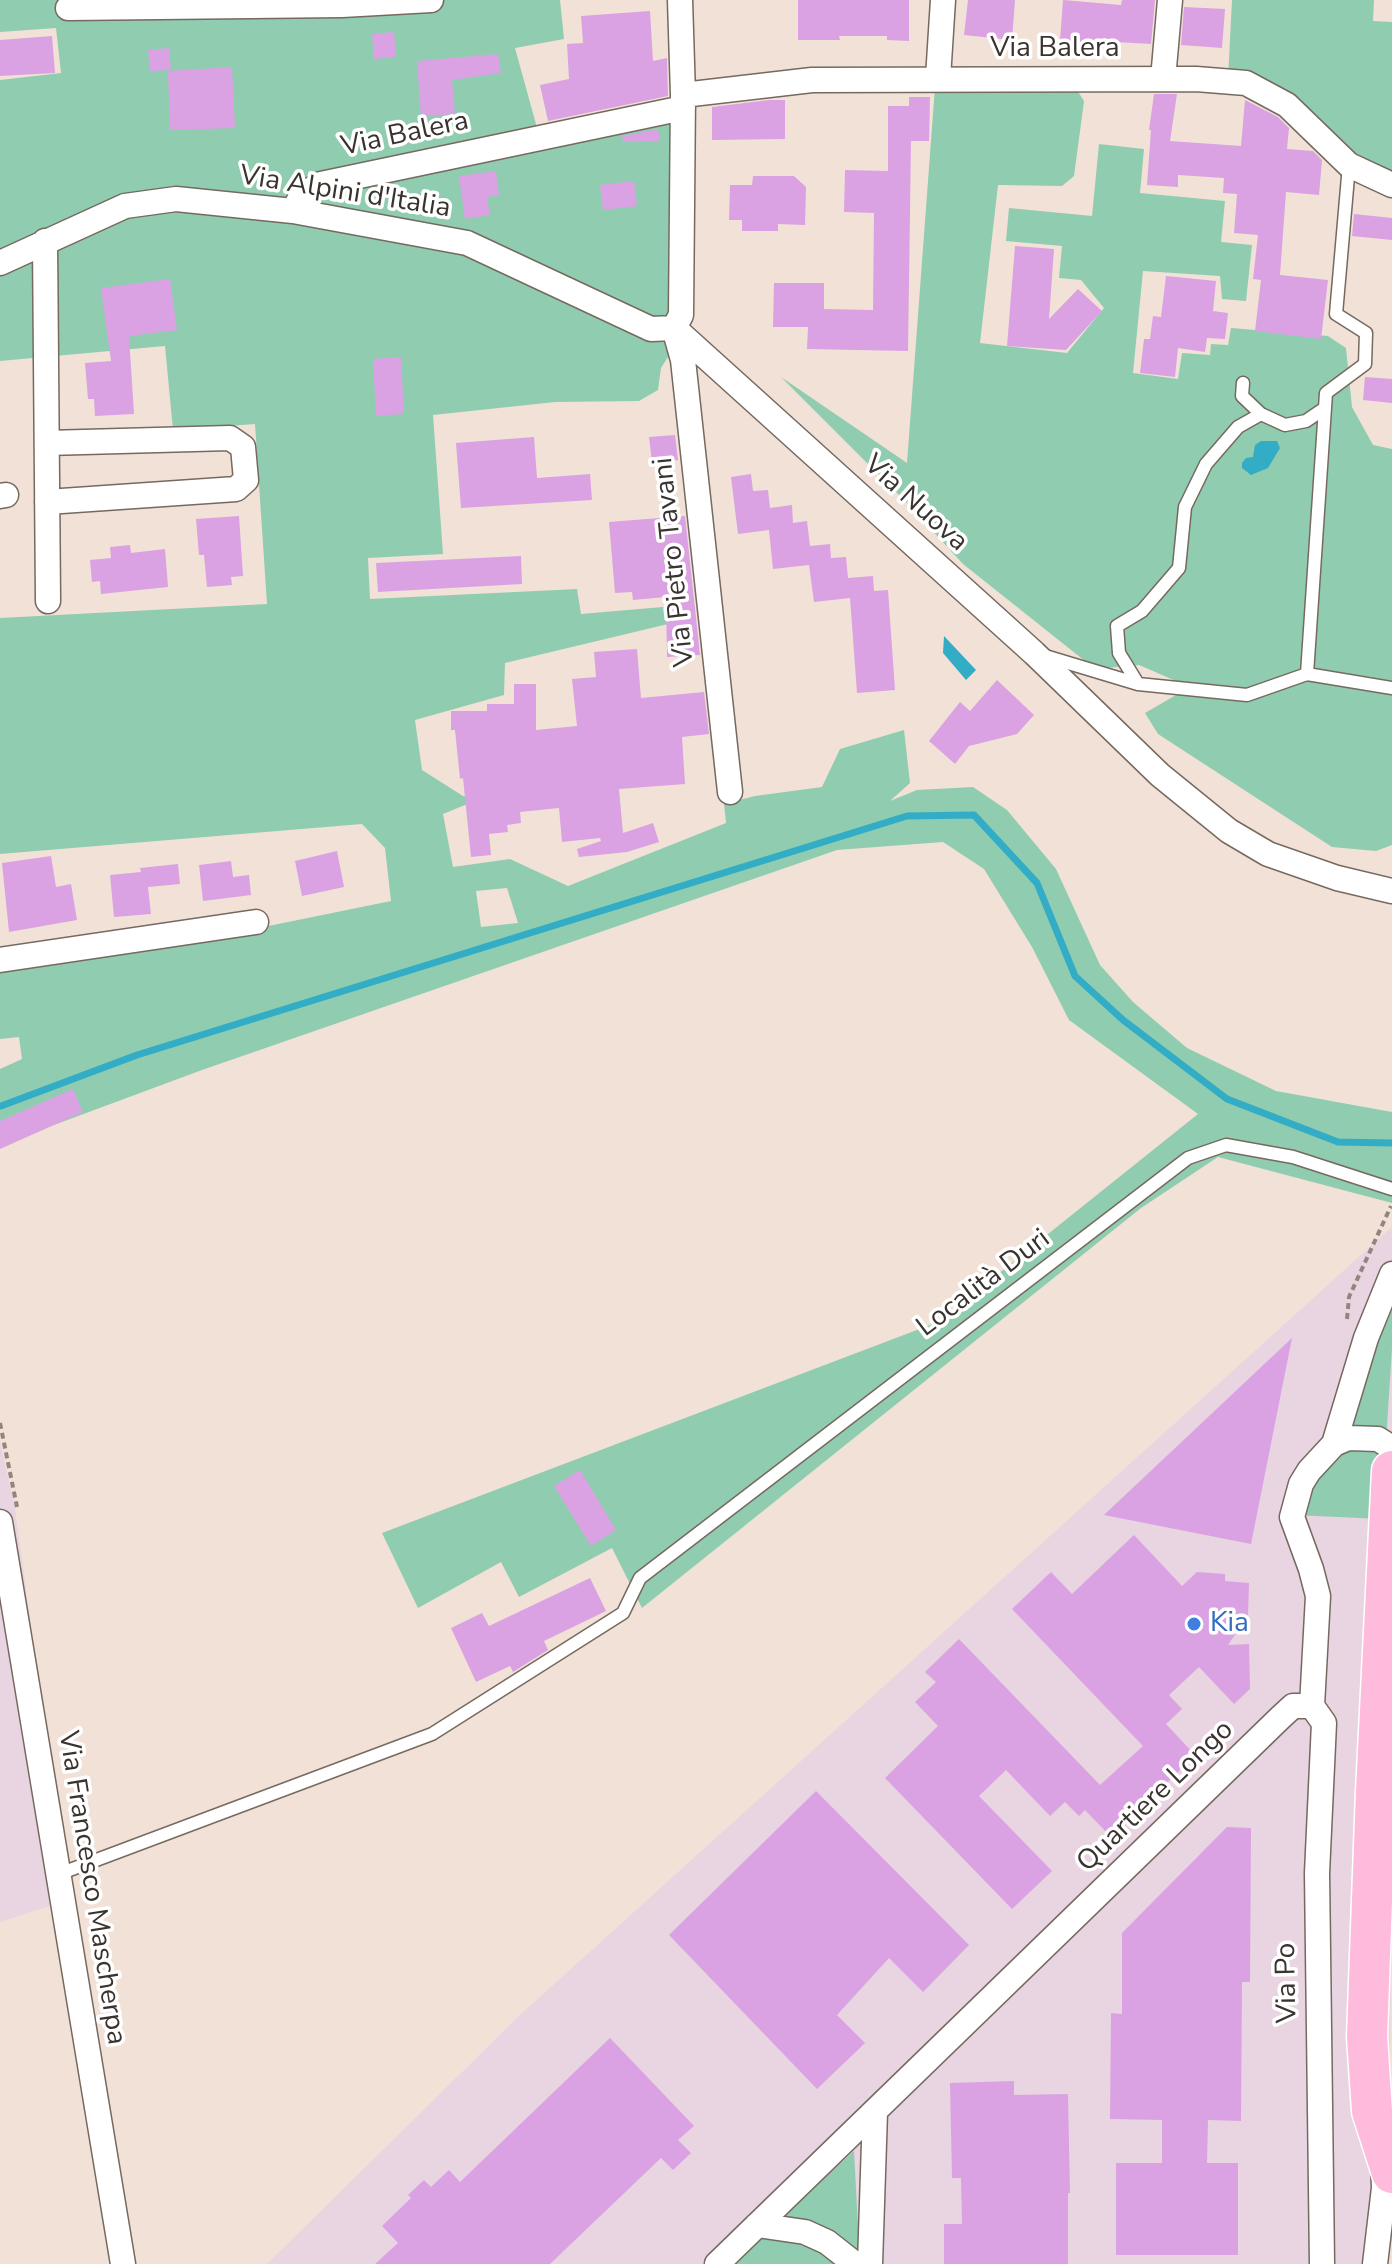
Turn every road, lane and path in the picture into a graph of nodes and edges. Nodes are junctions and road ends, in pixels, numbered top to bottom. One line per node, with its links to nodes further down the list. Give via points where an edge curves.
1 (431, 0): 5 (street)
2 (680, 0): 8 (street)
3 (943, 0): 6 (street)
4 (1170, 0): 7 (street)
5 (68, 8)
6 (938, 78): 7 (street, Via Balera); 8 (street, Via Balera, via 812,80)
7 (1163, 79): 9 (street, Via Balera, via 1246,83 1287,105)
8 (683, 101): 11 (street, Via Balera, via 321,184 302,195); 14 (street, via 681,315)
9 (1349, 165): 10 (street, Via Balera); 16 (lane, via 1336,314 1366,333 1365,364 1326,393)
10 (1392, 185)
11 (293, 211): 12 (street, Via Alpini d'Italia, via 176,199 125,206); 14 (street, Via Alpini d'Italia, via 467,243 651,329)
12 (45, 241): 13 (street, Via Alpini d'Italia); 18 (street)
13 (0, 263)
14 (674, 328): 21 (street, Via Nuova); 25 (street, Via Pietro Tavani, via 683,360)
15 (1243, 383): 17 (lane, via 1242,396)
16 (1325, 408): 17 (lane, via 1306,421 1285,425); 22 (lane)
17 (1261, 414): 23 (lane, via 1238,427 1206,464 1185,507 1179,568 1142,611 1117,626 1119,653)
18 (47, 443): 19 (street); 19 (street, via 230,438 243,447 246,480 236,489)
19 (47, 502): 20 (street)
20 (48, 601)
21 (1034, 653): 23 (lane); 26 (street, Via Nuova, via 1160,775 1229,831 1268,854)
22 (1307, 674): 23 (lane, via 1247,695); 24 (lane)
23 (1138, 684)
24 (1392, 688)
25 (730, 792)
26 (1392, 891)
27 (256, 922): 28 (street)
28 (0, 960)
29 (1392, 1189): 37 (lane, Località Duri, via 1293,1157 1226,1145 1188,1158 640,1578 623,1613 432,1734)
30 (1392, 1274): 31 (street)
31 (1334, 1444): 32 (street, via 1348,1438 1378,1439); 35 (street, via 1301,1484 1292,1517 1318,1596)
32 (1392, 1448)
33 (1392, 1471): 36 (main road)
34 (0, 1522): 37 (street, Via Francesco Mascherpa)
35 (1312, 1706): 38 (street, Quartiere Longo, via 1293,1706 1281,1717); 45 (street, Via Po, via 1324,1723 1317,1873)
36 (1384, 1791): 39 (main road, via 1367,2037 1372,2111)
37 (59, 1874): 41 (street, Via Francesco Mascherpa)
38 (875, 2112): 40 (street, Quartiere Longo); 44 (street)
39 (1388, 2163): 46 (street)
40 (757, 2225): 42 (street, Quartiere Longo); 43 (street, via 805,2232)
41 (123, 2264)
42 (717, 2264)
43 (855, 2264)
44 (870, 2264)
45 (1322, 2264)
46 (1375, 2264)

